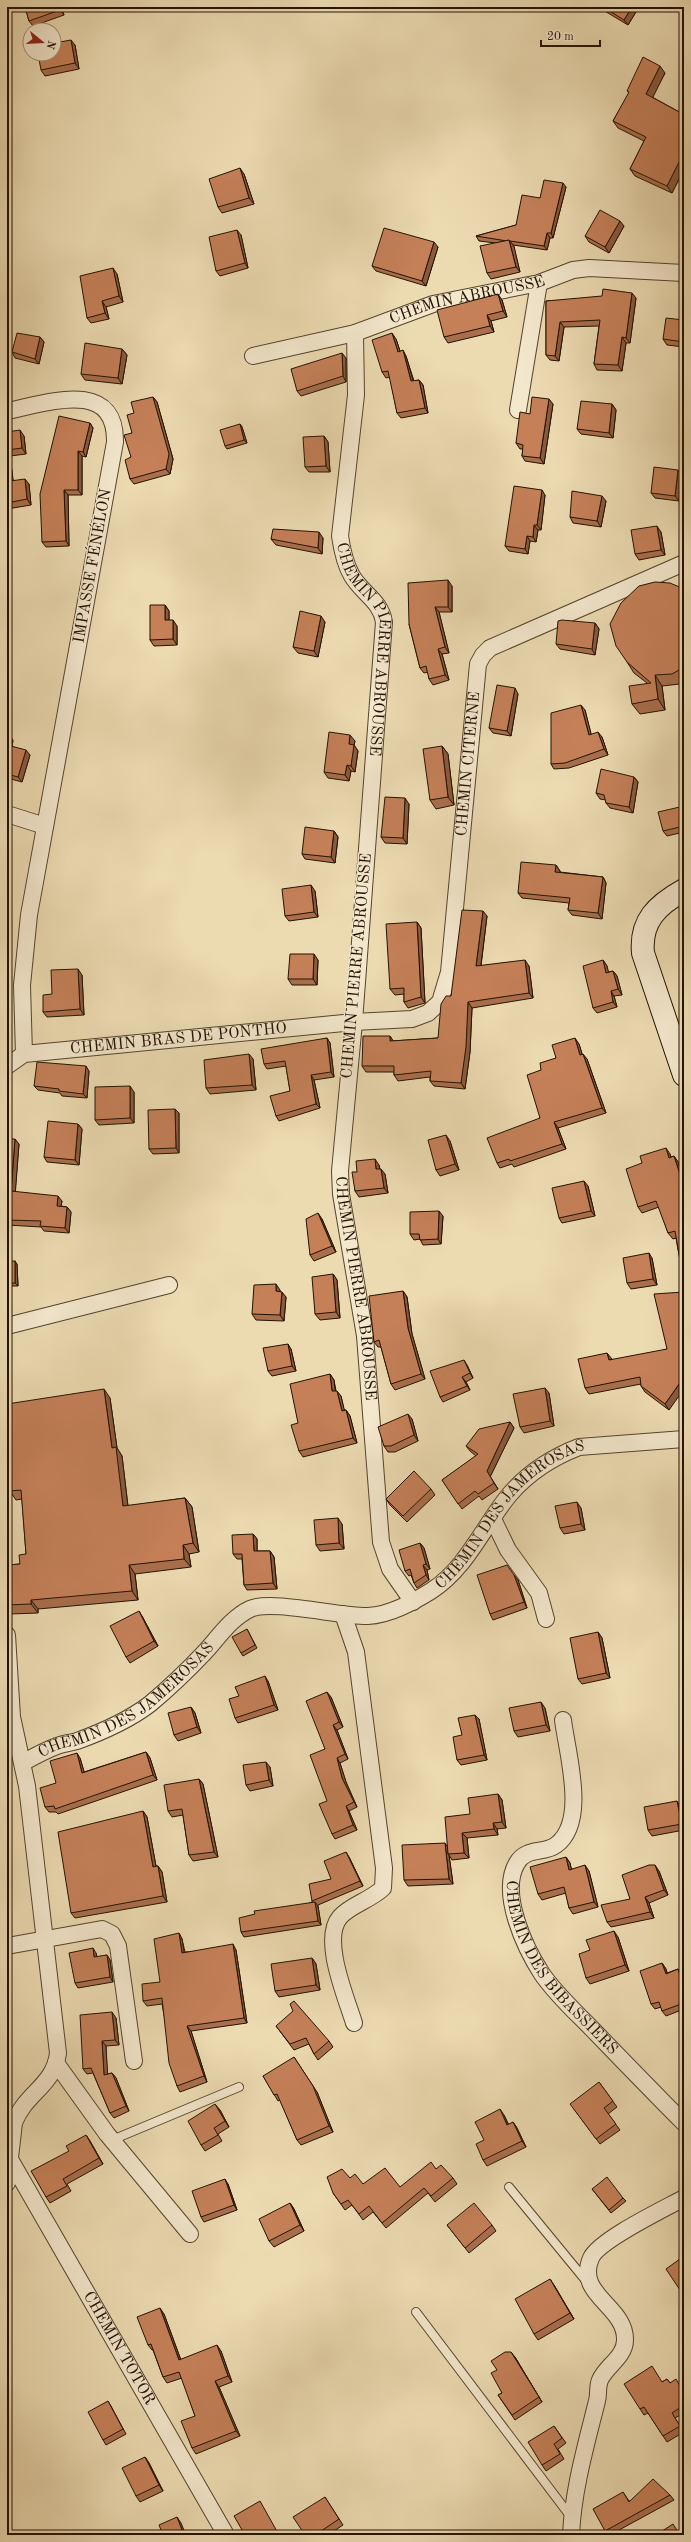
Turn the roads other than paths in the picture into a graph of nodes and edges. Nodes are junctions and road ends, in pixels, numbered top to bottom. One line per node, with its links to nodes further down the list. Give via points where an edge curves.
1 (684, 273): 2 (street, CHEMIN ABROUSSE, via 589,268 573,270)
2 (539, 282): 3 (street, CHEMIN ABROUSSE, via 434,304); 5 (street)
3 (355, 333): 4 (street, CHEMIN ABROUSSE); 11 (street, CHEMIN PIERRE ABROUSSE, via 356,395 340,536 342,550 353,576 377,603 384,622)
4 (253, 356)
5 (518, 410)
6 (7, 411): 9 (street, IMPASSE FÉNÉLON, via 77,399 98,403 106,408 116,428)
7 (684, 563): 11 (street, CHEMIN CITERNE, via 490,648 483,655 478,664 446,987 440,1002 423,1015 412,1019)
8 (7, 814): 9 (street)
9 (45, 826): 12 (street, IMPASSE FÉNÉLON, via 29,915 22,985)
10 (684, 890): 14 (main road, via 660,906 648,920 642,938 643,954)
11 (354, 1022): 12 (street, CHEMIN BRAS DE PONTHO); 19 (street, CHEMIN PIERRE ABROUSSE, via 341,1148 341,1194 365,1336 381,1542 390,1569)
12 (24, 1054): 13 (street, CHEMIN BRAS DE PONTHO)
13 (7, 1066)
14 (684, 1075)
15 (169, 1285): 16 (street)
16 (7, 1326)
17 (684, 1439): 18 (street, CHEMIN DES JAMEROSAS, via 579,1447 564,1453 525,1478 509,1495)
18 (493, 1519): 19 (street, CHEMIN DES JAMEROSAS, via 452,1572 433,1590); 21 (street, via 508,1550 539,1593)
19 (413, 1602): 20 (street, CHEMIN DES JAMEROSAS, via 369,1616)
20 (343, 1614): 24 (street, CHEMIN DES JAMEROSAS, via 280,1607 252,1608 227,1627 179,1679 148,1706 111,1727 59,1745); 27 (street, via 356,1652 384,1868 383,1888 341,1916 336,1924 332,1945)
21 (546, 1620)
22 (7, 1635): 24 (street, via 12,1717)
23 (563, 1720): 31 (street, CHEMIN DES BIBASSIERS, via 574,1799 570,1828 555,1846 528,1852 517,1862 512,1879 513,1905 524,1940 543,1974 572,2008)
24 (24, 1762): 25 (street, CHEMIN DES JAMEROSAS)
25 (44, 1938): 26 (street); 28 (street, via 102,1929 112,1934 118,1946); 29 (street, CHEMIN DES JAMEROSAS, via 58,2053)
26 (7, 1946)
27 (354, 2023)
28 (134, 2061)
29 (56, 2063): 32 (street); 33 (street, CHEMIN DES JAMEROSAS, via 49,2079 26,2100 17,2114)
30 (239, 2087): 32 (lane)
31 (684, 2123)
32 (112, 2140): 37 (street)
33 (11, 2161): 34 (street, CHEMIN DES JAMEROSAS); 41 (street, CHEMIN TOTOR)
34 (7, 2183)
35 (509, 2187): 38 (lane)
36 (684, 2198): 38 (street, via 598,2247 587,2270 588,2281)
37 (190, 2234)
38 (595, 2293): 40 (street, via 618,2318 624,2328 625,2341 621,2352 600,2380 598,2398 578,2477)
39 (416, 2312): 40 (lane)
40 (572, 2518): 42 (street)
41 (226, 2535)
42 (571, 2535)

